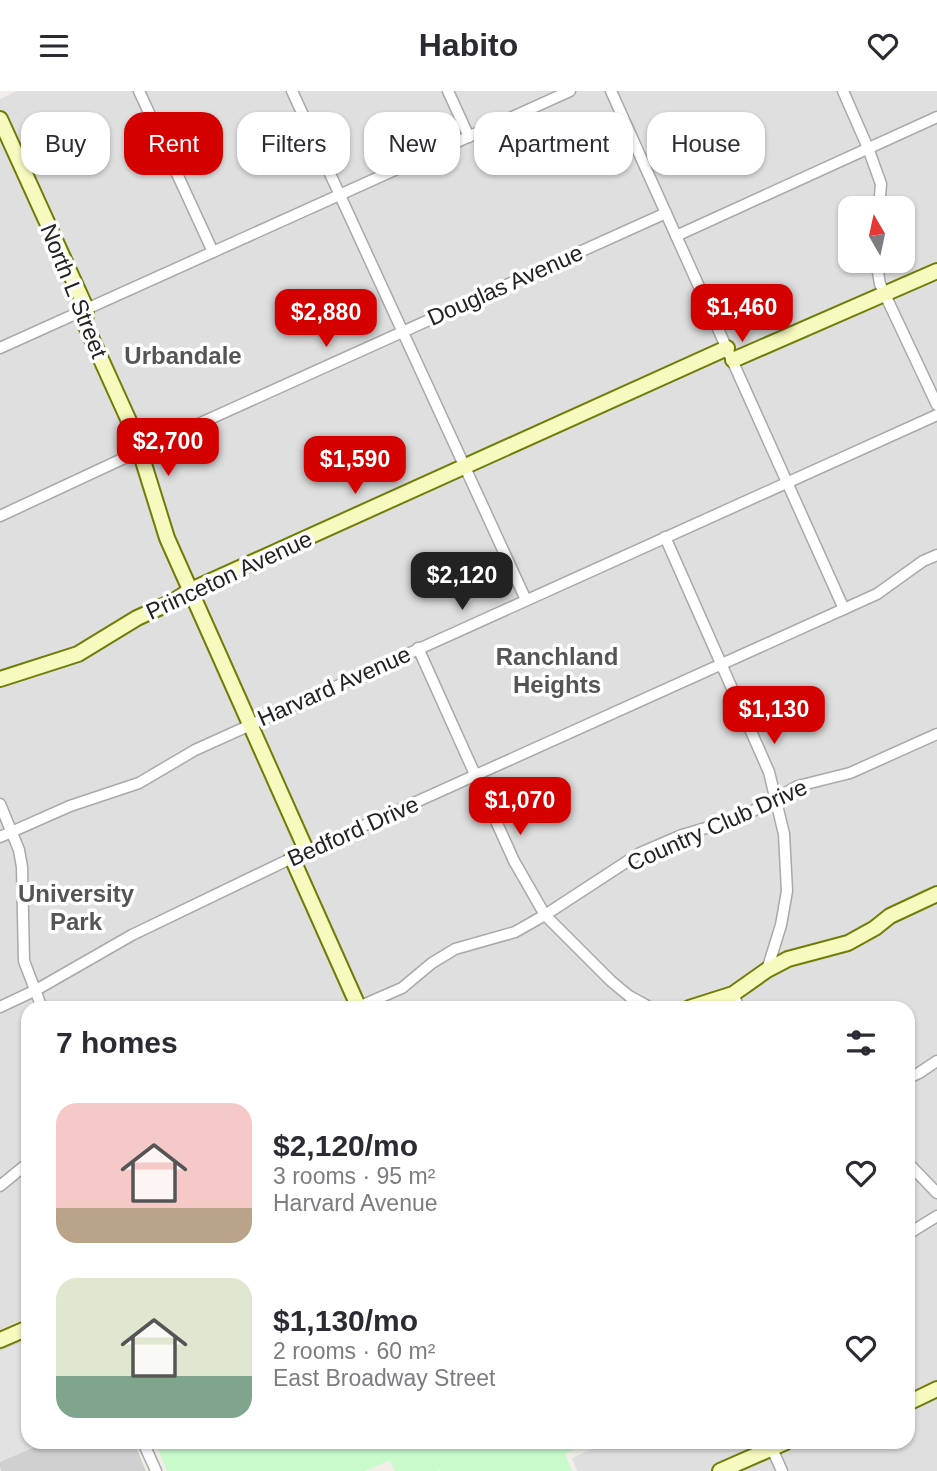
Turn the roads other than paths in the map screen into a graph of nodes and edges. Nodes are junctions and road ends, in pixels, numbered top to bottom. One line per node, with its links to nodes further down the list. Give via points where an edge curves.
1 (139, 91): 15 (street)
2 (292, 91): 11 (street)
3 (448, 91): 9 (street)
4 (570, 91): 9 (street)
5 (611, 91): 13 (street)
6 (843, 91): 10 (street)
7 (937, 117): 10 (street)
8 (0, 119): 19 (street, North L Street)
9 (469, 137): 11 (street)
10 (869, 148): 12 (street, via 881,184); 14 (street)
11 (339, 195): 15 (street); 20 (street)
12 (880, 196)
13 (666, 213): 14 (street); 20 (street, Douglas Avenue)
14 (676, 236): 22 (street)
15 (213, 252): 19 (street)
16 (937, 271): 18 (street, Princeton Avenue)
17 (878, 273): 18 (street)
18 (886, 293): 22 (street, Princeton Avenue); 23 (street)
19 (86, 308): 21 (street); 25 (street, North L Street, via 85,324)
20 (402, 331): 25 (street, Douglas Avenue); 26 (street)
21 (0, 348)
22 (730, 354): 26 (street, Princeton Avenue); 27 (street)
23 (937, 405)
24 (937, 415): 27 (street, Harvard Avenue)
25 (141, 450): 28 (street, Douglas Avenue); 31 (street, North L Street, via 167,538)
26 (464, 466): 31 (street, Princeton Avenue); 32 (street)
27 (787, 482): 29 (street, Harvard Avenue); 33 (street)
28 (0, 516)
29 (665, 537): 32 (street, Harvard Avenue); 35 (street)
30 (937, 555): 33 (street, Bedford Drive, via 877,594)
31 (191, 590): 36 (street, Princeton Avenue, via 78,653); 37 (street, North L Street)
32 (526, 600): 34 (street, Harvard Avenue)
33 (844, 609): 35 (street, Bedford Drive)
34 (418, 648): 37 (street, Harvard Avenue); 39 (street)
35 (721, 665): 39 (street, Bedford Drive); 40 (street, via 769,772)
36 (0, 679)
37 (251, 724): 42 (street, Harvard Avenue, via 139,783); 44 (street, North L Street)
38 (937, 734): 40 (street, Country Club Drive, via 850,773 798,786)
39 (476, 775): 44 (street, Bedford Drive); 47 (street, via 514,861)
40 (775, 798): 47 (street, Country Club Drive, via 740,818 640,853); 48 (street, via 784,834 787,891)
41 (0, 804): 42 (street)
42 (12, 832): 43 (street, Harvard Avenue); 49 (street, via 22,867 24,961)
43 (0, 837)
44 (307, 852): 45 (street, Bedford Drive)
45 (292, 858): 49 (street, Bedford Drive, via 132,935); 51 (street)
46 (937, 894): 48 (street, via 848,943)
47 (545, 915): 52 (street, Country Club Drive, via 515,932 456,949 402,988); 53 (street, via 611,981)
48 (767, 970): 54 (street)
49 (36, 990): 50 (street); 55 (street, Bedford Drive)
50 (40, 1001)
51 (355, 1001)
52 (373, 1001)
53 (638, 1001)
54 (736, 1001)
55 (0, 1007)
56 (937, 1062): 57 (street)
57 (915, 1074)
58 (21, 1169): 60 (street)
59 (915, 1170): 61 (street)
60 (0, 1186)
61 (937, 1193)
62 (937, 1216): 63 (street)
63 (915, 1230)
64 (21, 1331): 65 (street)
65 (0, 1340)
66 (937, 1389): 67 (street)
67 (915, 1400)
68 (146, 1449): 71 (street)
69 (762, 1449): 72 (street)
70 (772, 1449): 73 (street)
71 (156, 1471)
72 (720, 1471)
73 (782, 1471)

